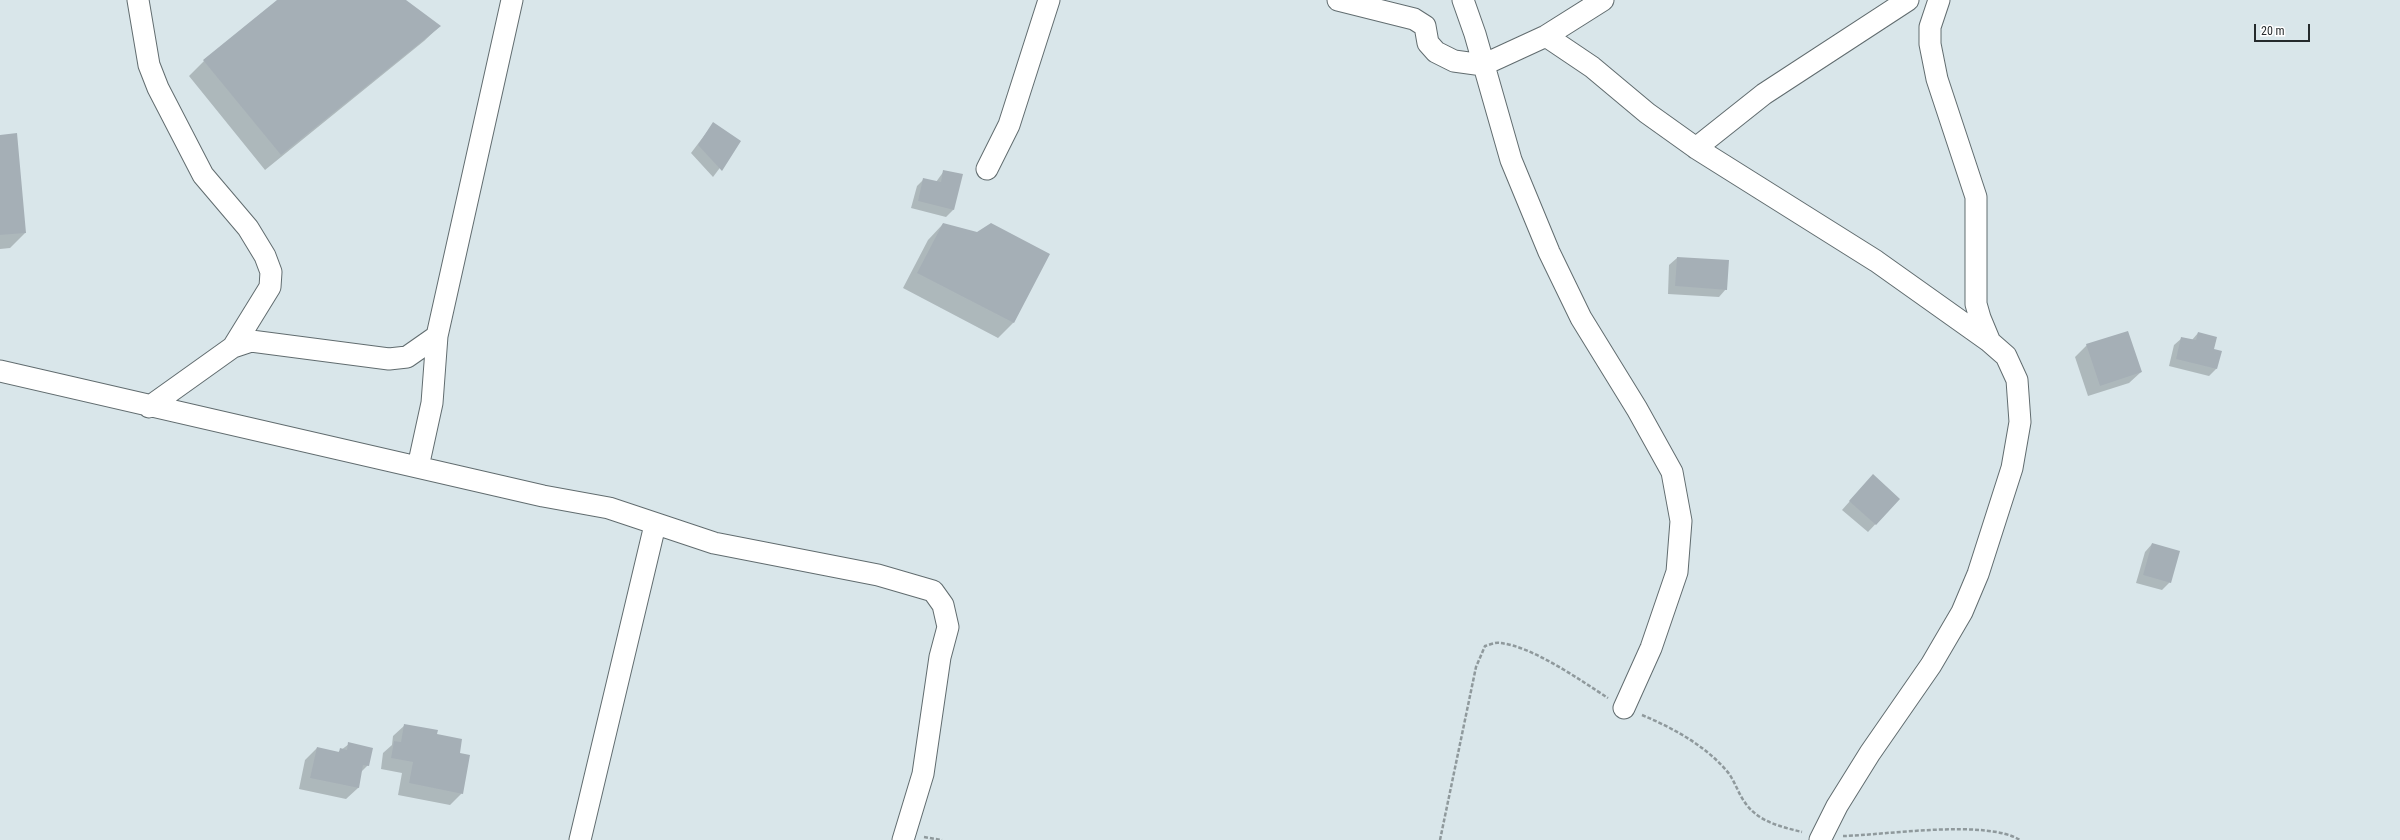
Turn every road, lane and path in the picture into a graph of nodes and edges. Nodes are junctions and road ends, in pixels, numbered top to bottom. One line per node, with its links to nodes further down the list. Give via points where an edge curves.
1 (138, 0): 15 (street, via 149,65 158,88 203,175 248,228 265,256 271,272 270,287)
2 (512, 0): 13 (street)
3 (1049, 0): 12 (street, via 1009,125)
4 (1338, 0): 10 (street, via 1414,19 1425,26 1428,43 1436,52 1454,62)
5 (1463, 0): 10 (street, via 1476,34)
6 (1603, 0): 9 (street)
7 (1908, 0): 11 (street, via 1764,94)
8 (1939, 0): 14 (street, via 1930,27 1930,44 1937,79 1976,196 1976,304)
9 (1546, 36): 10 (street); 11 (street, via 1592,67 1647,113)
10 (1483, 65): 20 (street, via 1511,160 1549,252 1581,318 1672,472 1681,521 1677,572 1651,648)
11 (1696, 148): 14 (street, via 1876,261)
12 (986, 169)
13 (437, 336): 15 (street, via 408,357 389,358 252,341); 18 (street, via 432,403)
14 (1990, 342): 21 (street, via 2006,356 2016,380 2020,422 2012,468 1978,574 1962,612 1931,665 1870,753 1837,806)
15 (233, 347): 17 (street)
16 (0, 371): 17 (street)
17 (149, 407): 18 (street)
18 (418, 467): 19 (street, via 543,496 610,508)
19 (655, 524): 22 (street); 23 (street, via 714,543 872,573 933,591 943,605 948,627 940,657 923,774)
20 (1624, 708): 21 (path, via 1662,724 1709,752 1728,771 1746,804 1760,818); 24 (path, via 1566,671 1524,650 1499,642 1485,646 1476,667)
21 (1821, 838): 25 (path, via 1972,829 1998,831)
22 (580, 840)
23 (904, 840)
24 (1440, 840)
25 (2020, 840)

